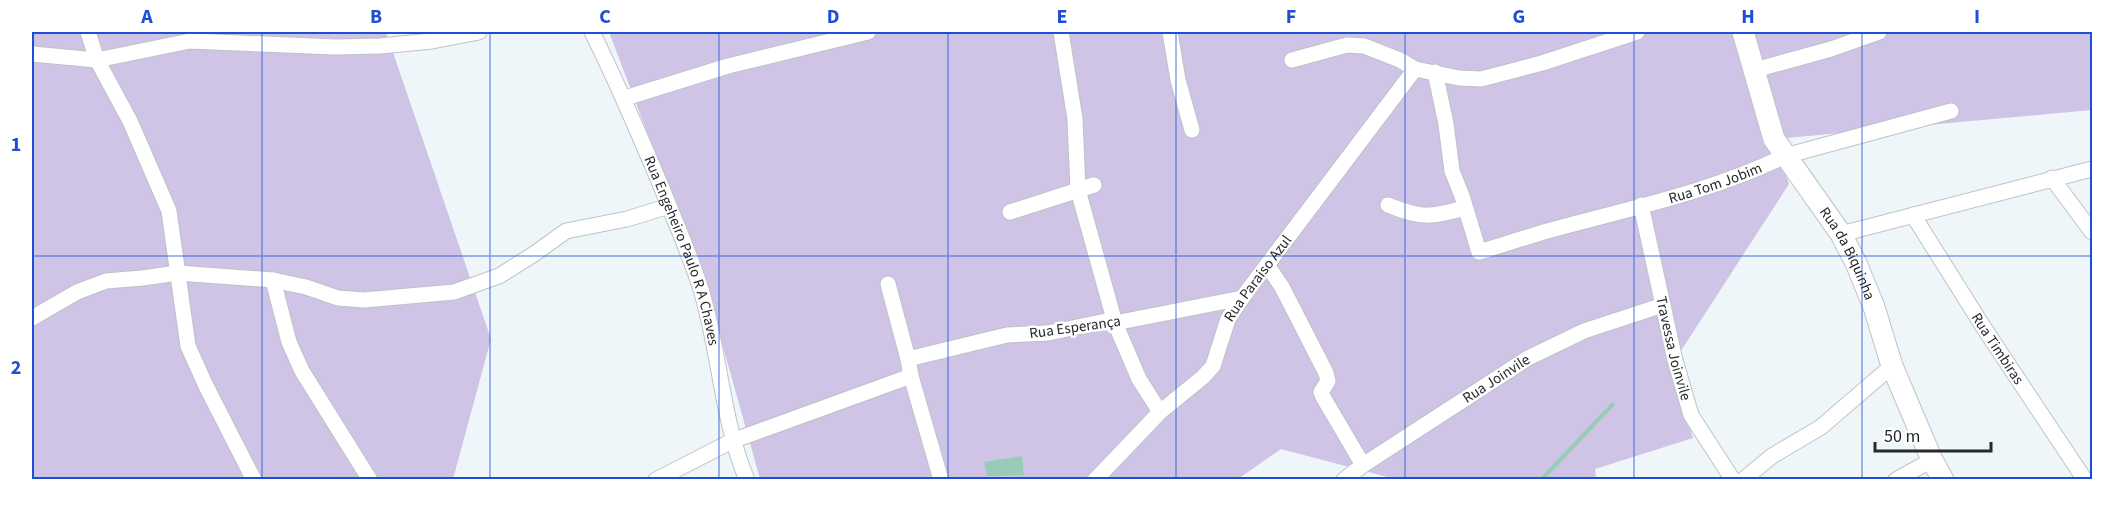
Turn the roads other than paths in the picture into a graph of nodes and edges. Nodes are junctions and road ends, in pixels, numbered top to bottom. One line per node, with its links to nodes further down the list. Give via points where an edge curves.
1 (88, 32): 11 (street)
2 (479, 32): 11 (street, via 380,46 190,41)
3 (592, 32): 16 (street, Rua Engeheiro Paulo R A Chaves)
4 (868, 32): 16 (street, via 728,66)
5 (1061, 32): 23 (street, via 1075,118)
6 (1170, 32): 18 (street)
7 (1637, 32): 15 (street, via 1488,77 1459,78)
8 (1743, 32): 14 (street, Rua da Biquinha)
9 (1879, 32): 14 (street)
10 (32, 54): 11 (street)
11 (97, 60): 33 (street, via 130,121 169,211)
12 (1292, 60): 13 (street, via 1347,45 1364,46)
13 (1415, 69): 15 (street); 32 (street, Rua Paraiso Azul)
14 (1755, 70): 19 (street, Rua da Biquinha, via 1768,123)
15 (1435, 72): 27 (street, via 1452,171)
16 (625, 98): 26 (street, Rua Engeheiro Paulo R A Chaves)
17 (1951, 111): 19 (street, Rua Tom Jobim)
18 (1192, 130)
19 (1785, 156): 25 (street, Rua Tom Jobim, via 1730,179); 31 (street, Rua da Biquinha)
20 (2092, 169): 21 (street)
21 (2052, 178): 29 (street); 30 (street)
22 (1094, 185): 23 (street)
23 (1078, 190): 28 (street); 39 (street)
24 (1388, 204): 27 (street, via 1412,215 1425,216)
25 (1641, 205): 27 (street, Rua Tom Jobim, via 1479,252); 37 (street, Travessa Joinvile)
26 (669, 206): 34 (street, via 566,231 499,276 454,292 364,300 338,298); 44 (street, Rua Engeheiro Paulo R A Chaves, via 702,292)
27 (1465, 208)
28 (1010, 212)
29 (1913, 215): 31 (street); 58 (street, Rua Timbiras)
30 (2092, 232)
31 (1841, 234): 41 (street, Rua da Biquinha, via 1865,282)
32 (1266, 265): 36 (street, Rua Paraiso Azul); 46 (street, via 1282,287 1326,373 1328,381 1321,392)
33 (178, 273): 34 (street); 38 (street, via 106,281 77,292); 47 (street, via 188,346)
34 (273, 280): 48 (street, via 289,342 302,372)
35 (888, 284): 40 (street)
36 (1242, 298): 39 (street, Rua Esperança); 43 (street, Rua Paraiso Azul, via 1228,319 1213,366)
37 (1663, 305): 46 (street, Rua Joinvile, via 1584,331 1528,358); 54 (street, Travessa Joinvile, via 1691,415)
38 (32, 318)
39 (1115, 323): 40 (street, Rua Esperança, via 1111,320 1048,333 1007,335); 43 (street, via 1139,379)
40 (908, 359): 42 (street)
41 (1892, 366): 45 (street, Rua da Biquinha); 55 (street, via 1821,428 1772,456)
42 (911, 376): 44 (street); 51 (street)
43 (1160, 412): 52 (street, Rua Paraiso Azul)
44 (732, 441): 49 (street); 50 (street, Rua Engeheiro Paulo R A Chaves)
45 (1932, 460): 56 (street); 57 (street, Rua da Biquinha)
46 (1363, 465): 53 (street, Rua Joinvile)
47 (254, 480)
48 (369, 480)
49 (656, 480)
50 (747, 480)
51 (940, 480)
52 (1095, 480)
53 (1344, 480)
54 (1733, 480)
55 (1743, 480)
56 (1896, 480)
57 (1942, 480)
58 (2085, 480)

